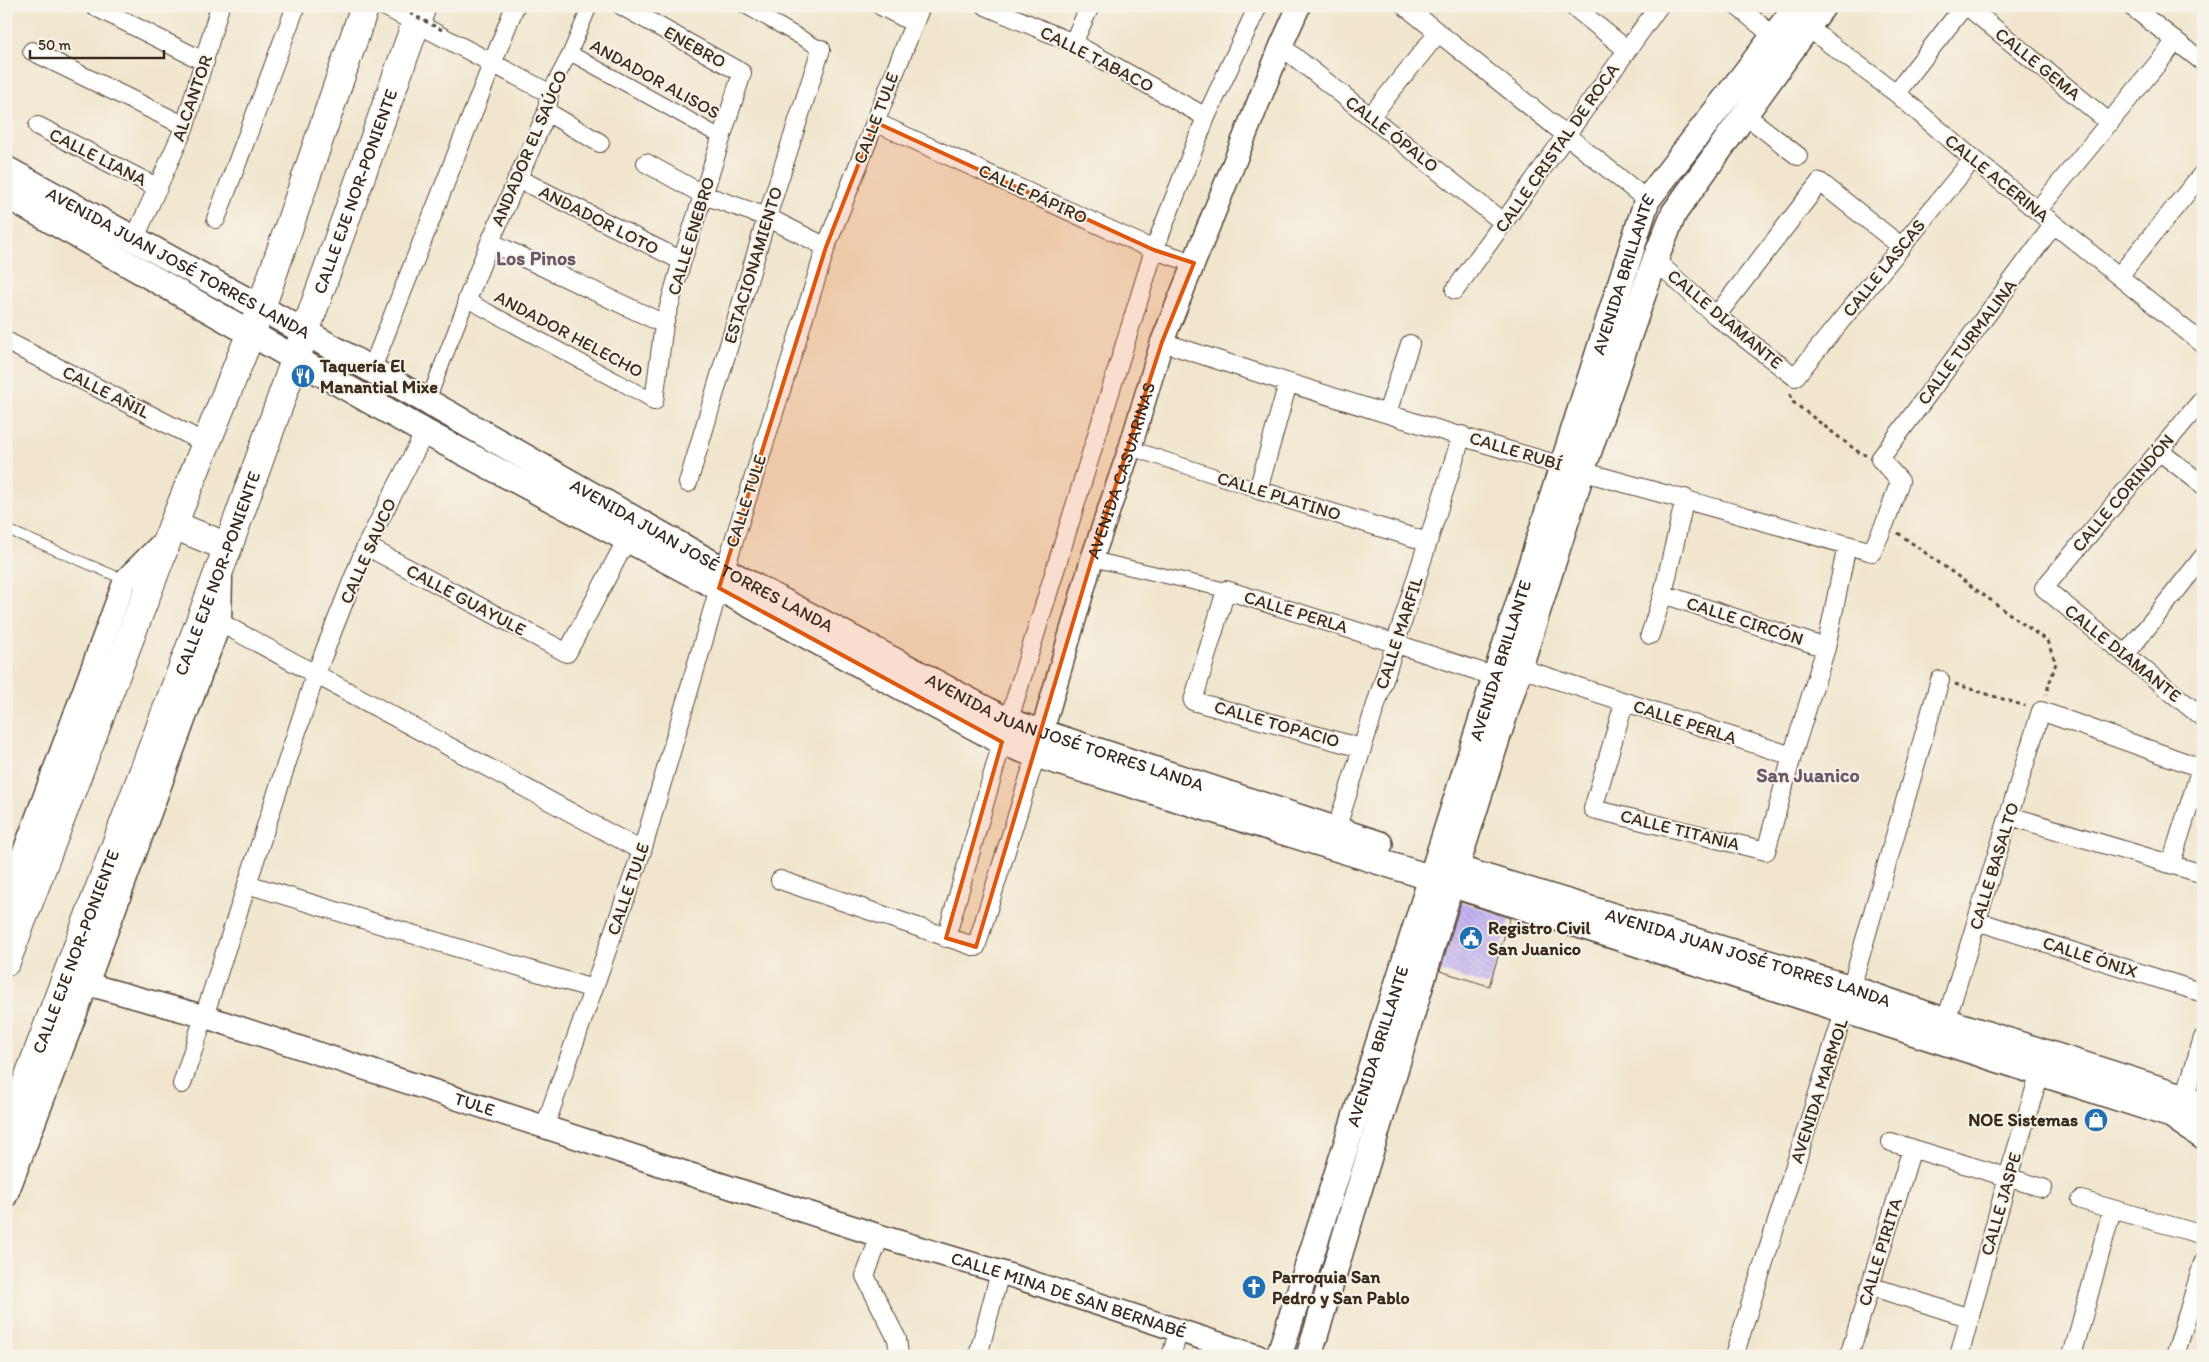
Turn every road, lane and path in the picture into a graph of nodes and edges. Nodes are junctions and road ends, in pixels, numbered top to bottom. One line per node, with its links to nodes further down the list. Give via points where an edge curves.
1 (94, 6): 36 (street)
2 (220, 6): 36 (street, ALCANTOR)
3 (296, 6): 65 (street)
4 (365, 6): 79 (main road)
5 (384, 6): 23 (street)
6 (515, 6): 37 (street)
7 (590, 6): 35 (street, ANDADOR EL SAÚCO)
8 (622, 6): 39 (street, ENEBRO)
9 (745, 6): 32 (street)
10 (881, 6): 25 (street)
11 (921, 6): 25 (street, CALLE TULE)
12 (986, 6): 30 (street, CALLE TABACO)
13 (1090, 6): 30 (street)
14 (1258, 6): 44 (street, AVENIDA CASUARINAS)
15 (1299, 6): 31 (street, AVENIDA CASUARINAS)
16 (1405, 6): 27 (street)
17 (1573, 6): 33 (street)
18 (1658, 6): 33 (street, CALLE CRISTAL DE ROCA)
19 (1737, 6): 29 (street)
20 (1823, 6): 24 (main road, AVENIDA BRILLANTE)
21 (1965, 6): 41 (street); 47 (street, CALLE GEMA)
22 (2131, 6): 28 (street)
23 (411, 12): 26 (path, bridge); 37 (street); 82 (main road, CALLE EJE NOR-PONIENTE)
24 (1798, 16): 29 (main road, AVENIDA BRILLANTE); 41 (street, CALLE ACERINA)
25 (914, 23): 46 (street, CALLE TULE)
26 (444, 31)
27 (1438, 33): 45 (street); 50 (street)
28 (2176, 41): 38 (street); 47 (street)
29 (1782, 42): 43 (main road, AVENIDA BRILLANTE); 62 (main road, AVENIDA BRILLANTE)
30 (1073, 44): 44 (street, CALLE TABACO)
31 (1280, 46): 45 (street, CALLE ÓPALO); 75 (street, AVENIDA CASUARINAS)
32 (820, 48): 64 (street, ESTACIONAMIENTO)
33 (1626, 49): 50 (street, CALLE CRISTAL DE ROCA)
34 (32, 51): 49 (street)
35 (570, 53): 40 (street, ANDADOR EL SAÚCO); 51 (street, ANDADOR ALISOS)
36 (205, 62): 49 (street, ALCANTOR)
37 (493, 62): 40 (street); 89 (street)
38 (2203, 62)
39 (742, 73): 51 (street, CALLE ENEBRO)
40 (549, 92): 42 (street, ANDADOR EL SAÚCO)
41 (1896, 94): 54 (street, CALLE ACERINA)
42 (547, 112): 52 (street); 58 (street, ANDADOR EL SAÚCO)
43 (1744, 114): 53 (street); 73 (main road, AVENIDA BRILLANTE, via 1674,213)
44 (1206, 117): 72 (street, AVENIDA CASUARINAS)
45 (1370, 117): 66 (street, CALLE ÓPALO)
46 (875, 122): 71 (street, CALLE TULE); 72 (street, CALLE PÁPIRO)
47 (2110, 123): 63 (street)
48 (38, 126): 59 (street, CALLE LIANA)
49 (185, 126): 59 (street, ALCANTOR)
50 (1567, 136): 62 (street); 66 (street, CALLE CRISTAL DE ROCA)
51 (721, 137): 61 (street, CALLE ENEBRO)
52 (600, 142)
53 (1798, 156)
54 (1973, 159): 63 (street, CALLE ACERINA); 70 (street, CALLE LASCAS)
55 (646, 163): 61 (street)
56 (6, 169): 68 (main road, AVENIDA JUAN JOSÉ TORRES LANDA)
57 (2203, 173): 76 (street)
58 (517, 178): 69 (street, ANDADOR EL SAÚCO); 74 (street, ANDADOR LOTO)
59 (158, 188): 68 (street, ALCANTOR)
60 (6, 195): 83 (main road, AVENIDA JUAN JOSÉ TORRES LANDA)
61 (704, 195): 64 (street); 74 (street, CALLE ENEBRO)
62 (1647, 200): 102 (main road, AVENIDA BRILLANTE)
63 (2037, 211): 67 (street, CALLE ACERINA)
64 (766, 217): 71 (street); 103 (street, ESTACIONAMIENTO)
65 (216, 219)
66 (1504, 223): 77 (street, CALLE CRISTAL DE ROCA)
67 (2054, 224): 76 (street, CALLE ACERINA); 101 (street, CALLE TURMALINA)
68 (134, 240): 79 (main road, AVENIDA JUAN JOSÉ TORRES LANDA)
69 (490, 242): 78 (street, ANDADOR EL SAÚCO); 81 (street)
70 (1902, 247): 80 (street, via 1820,182); 90 (street, CALLE LASCAS)
71 (826, 248): 117 (street, CALLE TULE)
72 (1154, 250): 75 (street, CALLE PÁPIRO); 134 (street, AVENIDA CASUARINAS)
73 (1655, 260): 80 (street, CALLE DIAMANTE); 102 (main road, AVENIDA BRILLANTE)
74 (682, 261): 81 (street, CALLE ENEBRO)
75 (1194, 263): 85 (street, AVENIDA CASUARINAS)
76 (2119, 276): 87 (street, CALLE ACERINA)
77 (1455, 290)
78 (467, 300): 93 (street, ANDADOR HELECHO); 94 (street, ANDADOR EL SAÚCO)
79 (260, 308): 82 (main road, AVENIDA JUAN JOSÉ TORRES LANDA); 83 (main road)
80 (1716, 316): 90 (street, CALLE DIAMANTE)
81 (664, 324): 93 (street, CALLE ENEBRO)
82 (305, 332): 88 (main road, CALLE EJE NOR-PONIENTE); 89 (main road, AVENIDA JUAN JOSÉ TORRES LANDA)
83 (251, 333): 88 (main road, AVENIDA JUAN JOSÉ TORRES LANDA); 98 (main road)
84 (6, 341): 98 (street, CALLE AÑIL)
85 (1162, 342): 91 (street, CALLE RUBÍ); 99 (street, AVENIDA CASUARINAS)
86 (1410, 344): 95 (street)
87 (2203, 344)
88 (295, 359): 96 (main road, AVENIDA JUAN JOSÉ TORRES LANDA); 114 (main road, CALLE EJE NOR-PONIENTE)
89 (371, 371): 94 (main road, AVENIDA JUAN JOSÉ TORRES LANDA)
90 (1795, 377): 101 (path, via 1789,392 1794,402 1861,454)
91 (1288, 384): 95 (street, CALLE RUBÍ); 105 (street)
92 (2203, 399): 100 (street, CALLE CORINDÓN)
93 (654, 401)
94 (426, 403): 117 (main road, AVENIDA JUAN JOSÉ TORRES LANDA)
95 (1387, 413): 97 (street, CALLE RUBÍ)
96 (425, 432): 110 (main road, AVENIDA JUAN JOSÉ TORRES LANDA); 113 (street, CALLE SAUCO)
97 (1462, 436): 102 (street, CALLE RUBÍ); 111 (street, CALLE MARFIL)
98 (205, 443): 109 (main road)
99 (1130, 448): 105 (street, CALLE PLATINO); 116 (street, AVENIDA CASUARINAS)
100 (2159, 451): 104 (street); 119 (street, CALLE CORINDÓN)
101 (1880, 459): 107 (street, via 1900,481)
102 (1572, 468): 106 (street, CALLE RUBÍ); 127 (main road, AVENIDA BRILLANTE); 129 (main road, AVENIDA BRILLANTE)
103 (688, 483)
104 (2203, 485)
105 (1258, 490): 111 (street, CALLE PLATINO)
106 (1685, 498): 112 (street, CALLE RUBÍ); 121 (street)
107 (1885, 523): 112 (street, CALLE RUBÍ, via 1872,552); 132 (path, via 2048,641 2056,663)
108 (6, 529): 118 (lane)
109 (170, 532): 114 (main road); 118 (street); 150 (main road)
110 (627, 539): 113 (street, CALLE GUAYULE, via 567,653); 117 (main road, AVENIDA JUAN JOSÉ TORRES LANDA)
111 (1428, 542): 124 (street, CALLE MARFIL)
112 (1847, 545): 125 (street)
113 (366, 546): 128 (street, CALLE SAUCO)
114 (225, 555): 122 (main road, CALLE EJE NOR-PONIENTE)
115 (2203, 557): 126 (street)
116 (1092, 559): 120 (street, CALLE PERLA); 135 (street, AVENIDA CASUARINAS)
117 (721, 579): 134 (main road, AVENIDA JUAN JOSÉ TORRES LANDA); 141 (street, CALLE TULE)
118 (125, 580): 147 (street)
119 (2044, 588): 126 (street, CALLE DIAMANTE)
120 (1226, 590): 124 (street, CALLE PERLA); 136 (street, CALLE TOPACIO, via 1193,701)
121 (1663, 594): 123 (street); 125 (street, CALLE CIRCÓN)
122 (211, 618): 128 (street); 151 (main road, CALLE EJE NOR-PONIENTE)
123 (1650, 635)
124 (1397, 644): 129 (street, CALLE PERLA); 136 (street, CALLE MARFIL)
125 (1826, 648): 137 (street)
126 (2125, 655): 133 (street, CALLE DIAMANTE)
127 (1520, 668): 131 (street, CALLE PERLA); 143 (main road, AVENIDA BRILLANTE)
128 (316, 674): 141 (street); 146 (street, CALLE SAUCO)
129 (1496, 677): 143 (main road, AVENIDA BRILLANTE)
130 (1940, 680): 132 (path); 154 (street, AVENIDA MARMOL)
131 (1624, 703): 137 (street, CALLE PERLA); 137 (street, CALLE TITANIA, via 1593,808 1766,851)
132 (2041, 711): 138 (street, via 2201,768); 139 (street, CALLE BASALTO)
133 (2203, 718)
134 (1005, 732): 135 (main road, AVENIDA JUAN JOSÉ TORRES LANDA); 149 (street, AVENIDA CASUARINAS)
135 (1039, 743): 140 (main road, AVENIDA JUAN JOSÉ TORRES LANDA); 143 (main road, AVENIDA JUAN JOSÉ TORRES LANDA); 149 (street, AVENIDA CASUARINAS, via 976,947)
136 (1361, 748): 140 (street, CALLE MARFIL)
137 (1792, 756)
138 (2197, 798): 142 (street)
139 (2010, 816): 142 (street); 148 (street, CALLE BASALTO)
140 (1336, 830): 143 (main road, AVENIDA JUAN JOSÉ TORRES LANDA)
141 (642, 851): 152 (street, CALLE TULE)
142 (2171, 863): 144 (street)
143 (1443, 873): 154 (main road, AVENIDA JUAN JOSÉ TORRES LANDA); 183 (main road, AVENIDA BRILLANTE); 184 (main road, AVENIDA BRILLANTE)
144 (2203, 874)
145 (780, 880): 149 (street)
146 (247, 884): 152 (street); 155 (street, CALLE SAUCO)
147 (6, 900)
148 (1977, 921): 153 (street, CALLE ÓNIX); 156 (street, CALLE BASALTO)
149 (946, 938)
150 (6, 962)
151 (76, 982): 155 (street, TULE); 162 (main road, CALLE EJE NOR-PONIENTE); 168 (street)
152 (593, 990): 161 (street, CALLE TULE)
153 (2203, 992)
154 (1848, 999): 156 (main road, AVENIDA JUAN JOSÉ TORRES LANDA); 158 (main road, AVENIDA JUAN JOSÉ TORRES LANDA); 185 (street, AVENIDA MARMOL)
155 (203, 1016): 159 (street, CALLE SAUCO); 161 (street, TULE)
156 (1946, 1021): 158 (main road, AVENIDA JUAN JOSÉ TORRES LANDA)
157 (2203, 1038): 160 (street)
158 (2043, 1063): 160 (main road, AVENIDA JUAN JOSÉ TORRES LANDA); 163 (main road, AVENIDA JUAN JOSÉ TORRES LANDA, via 2171,1114); 166 (street, CALLE JASPE)
159 (182, 1084)
160 (2194, 1103)
161 (545, 1126): 172 (street, TULE)
162 (6, 1137)
163 (2203, 1137)
164 (1891, 1142): 165 (street)
165 (1912, 1148): 166 (street); 175 (street, CALLE PIRITA)
166 (2008, 1178): 167 (street); 177 (street, CALLE JASPE)
167 (2043, 1188)
168 (6, 1196)
169 (2081, 1200): 170 (street)
170 (2112, 1210): 171 (street); 188 (street)
171 (2203, 1235)
172 (880, 1236): 174 (street, CALLE MINA DE SAN BERNABÉ); 179 (street, via 865,1276 896,1340)
173 (2203, 1263): 176 (street)
174 (1000, 1272): 178 (street, CALLE MINA DE SAN BERNABÉ); 180 (street)
175 (1870, 1286): 177 (street); 186 (street, CALLE PIRITA)
176 (2199, 1295): 189 (street)
177 (1970, 1318): 187 (street, CALLE JASPE)
178 (1179, 1330): 181 (street); 182 (street, CALLE MINA DE SAN BERNABÉ)
179 (899, 1356)
180 (978, 1356)
181 (1171, 1356)
182 (1257, 1356)
183 (1279, 1356)
184 (1309, 1356)
185 (1734, 1356)
186 (1849, 1356)
187 (1960, 1356)
188 (2072, 1356)
189 (2175, 1356)

